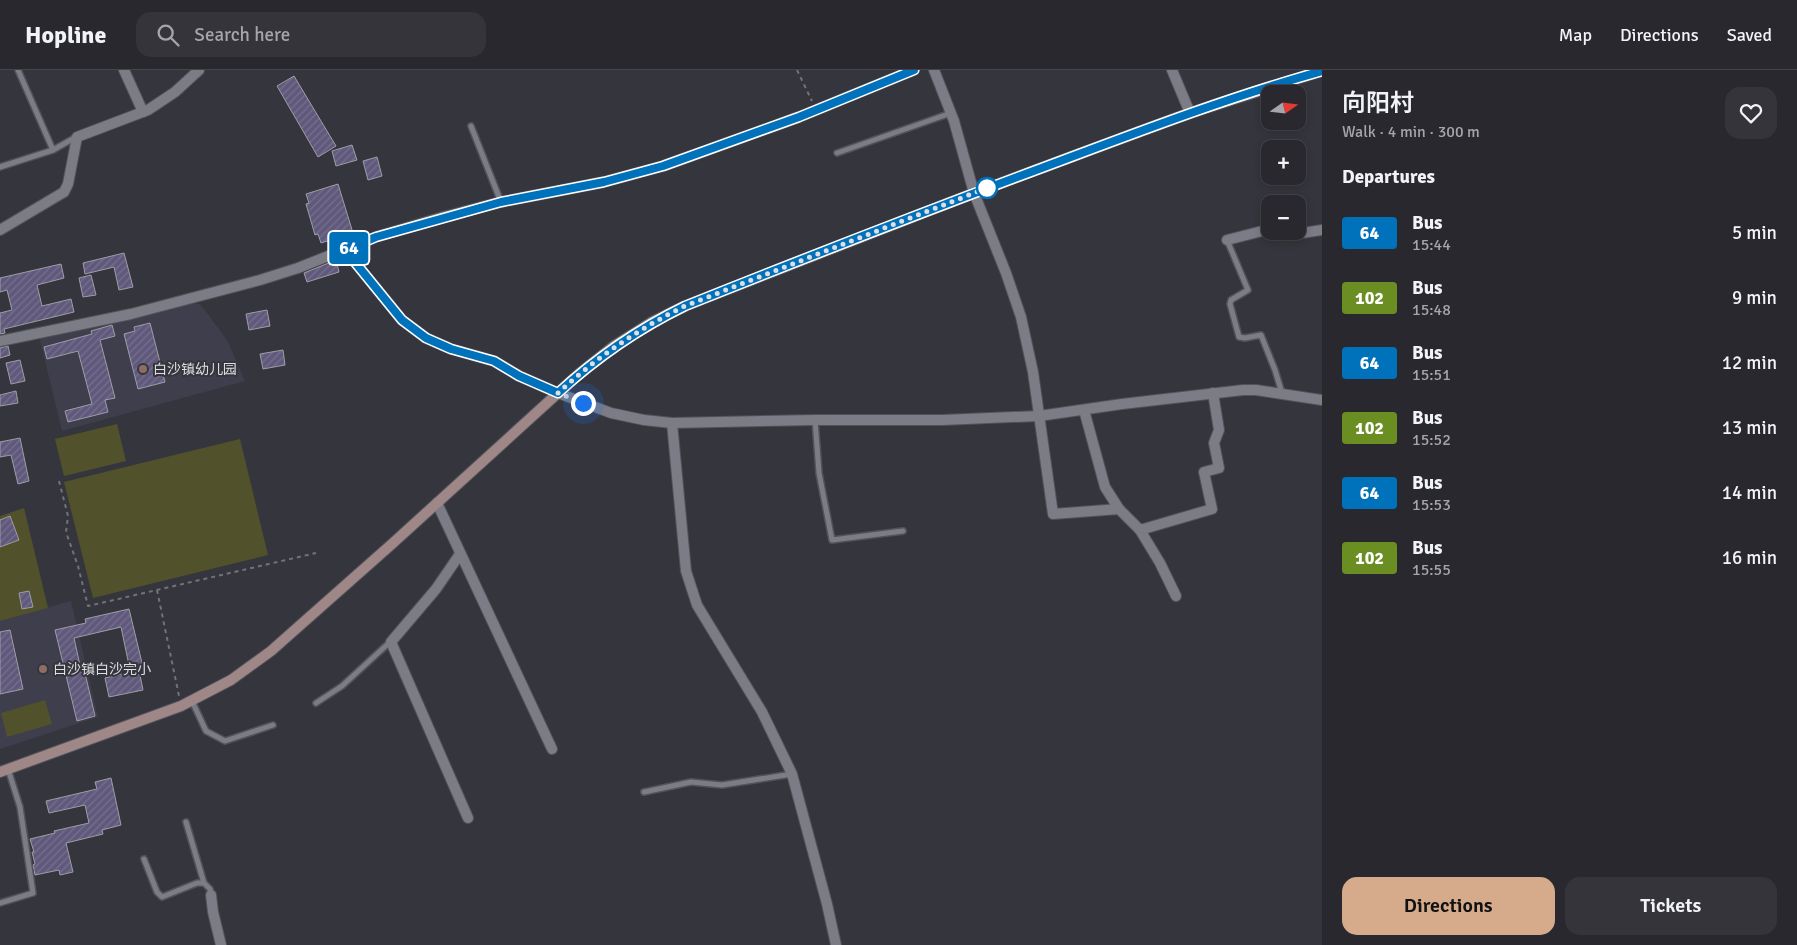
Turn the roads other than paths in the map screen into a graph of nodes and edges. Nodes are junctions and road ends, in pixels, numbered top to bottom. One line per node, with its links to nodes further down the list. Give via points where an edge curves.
1 (18, 70): 13 (lane)
2 (124, 70): 8 (street)
3 (199, 70): 8 (street, via 175,92)
4 (914, 70): 17 (street, via 663,166 604,182)
5 (934, 70): 9 (street)
6 (1172, 70): 10 (street)
7 (1322, 71): 10 (main road)
8 (144, 112): 12 (street)
9 (950, 113): 14 (lane); 16 (street)
10 (1190, 113): 16 (main road)
11 (471, 126): 17 (lane)
12 (77, 137): 13 (lane); 18 (street, via 64,192)
13 (53, 150): 15 (lane)
14 (837, 153)
15 (0, 167)
16 (974, 193): 25 (main road, via 685,306 614,346); 30 (street, via 1022,317)
17 (501, 202): 23 (street, via 376,237)
18 (0, 230)
19 (1322, 230): 21 (street)
20 (1261, 231): 22 (street)
21 (1306, 232)
22 (1227, 240): 27 (lane, via 1248,290 1231,300 1230,304 1239,337 1261,335)
23 (345, 250): 24 (street, via 260,280 131,314); 25 (street, via 402,320 426,338 494,361)
24 (0, 341)
25 (558, 393): 32 (street, via 611,413); 33 (main road)
26 (1213, 393): 27 (street, via 1256,390); 29 (street); 35 (street, via 1218,430 1214,443 1219,468 1204,472 1212,510)
27 (1282, 394): 28 (street)
28 (1322, 400)
29 (1084, 410): 30 (street); 34 (street, via 1105,487)
30 (1039, 416): 31 (street); 34 (street, via 1053,514)
31 (815, 420): 32 (street); 36 (lane, via 819,472 832,540)
32 (672, 424): 45 (street, via 689,583 703,616 762,712)
33 (437, 503): 37 (street); 40 (main road, via 271,651 231,680)
34 (1119, 509): 35 (street)
35 (1140, 530): 38 (street)
36 (904, 532)
37 (460, 554): 39 (street, via 436,589); 43 (street)
38 (1176, 596)
39 (391, 642): 41 (lane, via 342,686); 47 (street)
40 (192, 701): 42 (lane, via 206,732 225,741); 44 (main road)
41 (316, 703)
42 (273, 724)
43 (552, 749)
44 (4, 771): 52 (lane, via 20,807 33,894)
45 (792, 774): 46 (lane, via 722,785 690,782); 54 (street)
46 (644, 792)
47 (468, 818)
48 (186, 822): 50 (lane)
49 (144, 859): 50 (lane, via 162,897)
50 (204, 883): 51 (lane)
51 (211, 895): 53 (street)
52 (0, 903)
53 (221, 945)
54 (836, 945)

